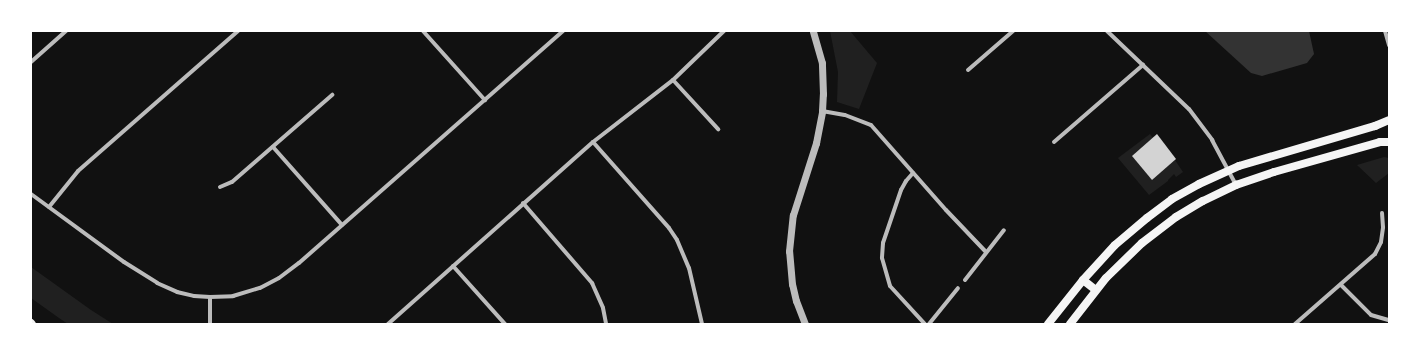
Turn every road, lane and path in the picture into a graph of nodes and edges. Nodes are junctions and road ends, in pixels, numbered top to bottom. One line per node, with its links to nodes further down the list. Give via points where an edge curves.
1 (66, 31): 11 (street)
2 (238, 31): 30 (street, via 78,171)
3 (424, 31): 16 (street)
4 (563, 31): 16 (street)
5 (724, 31): 14 (street)
6 (813, 31): 17 (street, via 822,68)
7 (1013, 31): 13 (street)
8 (1107, 31): 12 (street)
9 (1385, 31): 10 (street)
10 (1389, 44)
11 (31, 62)
12 (1143, 65): 21 (street); 24 (street, via 1189,109 1206,130)
13 (968, 70)
14 (673, 80): 19 (street); 20 (street)
15 (332, 95): 23 (street)
16 (485, 100): 32 (street)
17 (822, 111): 25 (street, via 845,115 871,124); 48 (street, via 817,137 796,201 790,232 792,284)
18 (1389, 120): 24 (main road, via 1262,158)
19 (718, 129)
20 (593, 142): 29 (street); 47 (street, via 677,240 689,268)
21 (1054, 142)
22 (1389, 142): 26 (main road, via 1274,172)
23 (273, 147): 27 (street, via 232,182); 32 (street)
24 (1229, 171): 26 (street); 37 (main road, via 1186,192 1147,218 1115,245)
25 (913, 174): 34 (street); 49 (street, via 901,190 883,243 882,258 890,286)
26 (1236, 185): 40 (main road, via 1204,201 1160,229 1129,255)
27 (220, 187)
28 (31, 194): 30 (street)
29 (523, 203): 35 (street); 46 (street, via 592,283 603,308)
30 (49, 207): 41 (street, via 124,262 157,282 177,292)
31 (1382, 213): 38 (street, via 1381,242 1375,254)
32 (342, 225): 41 (street, via 279,278 260,288 240,294)
33 (1004, 230): 34 (street)
34 (986, 252): 36 (street)
35 (453, 266): 44 (street); 45 (street)
36 (964, 280)
37 (1083, 280): 40 (main road); 51 (main road)
38 (1341, 285): 42 (street, via 1371,315); 53 (street)
39 (958, 288): 50 (street)
40 (1096, 290): 52 (main road)
41 (210, 298): 43 (street)
42 (1389, 320)
43 (210, 324)
44 (388, 324)
45 (505, 324)
46 (606, 324)
47 (702, 324)
48 (805, 324)
49 (925, 324)
50 (929, 324)
51 (1048, 324)
52 (1070, 324)
53 (1295, 324)

